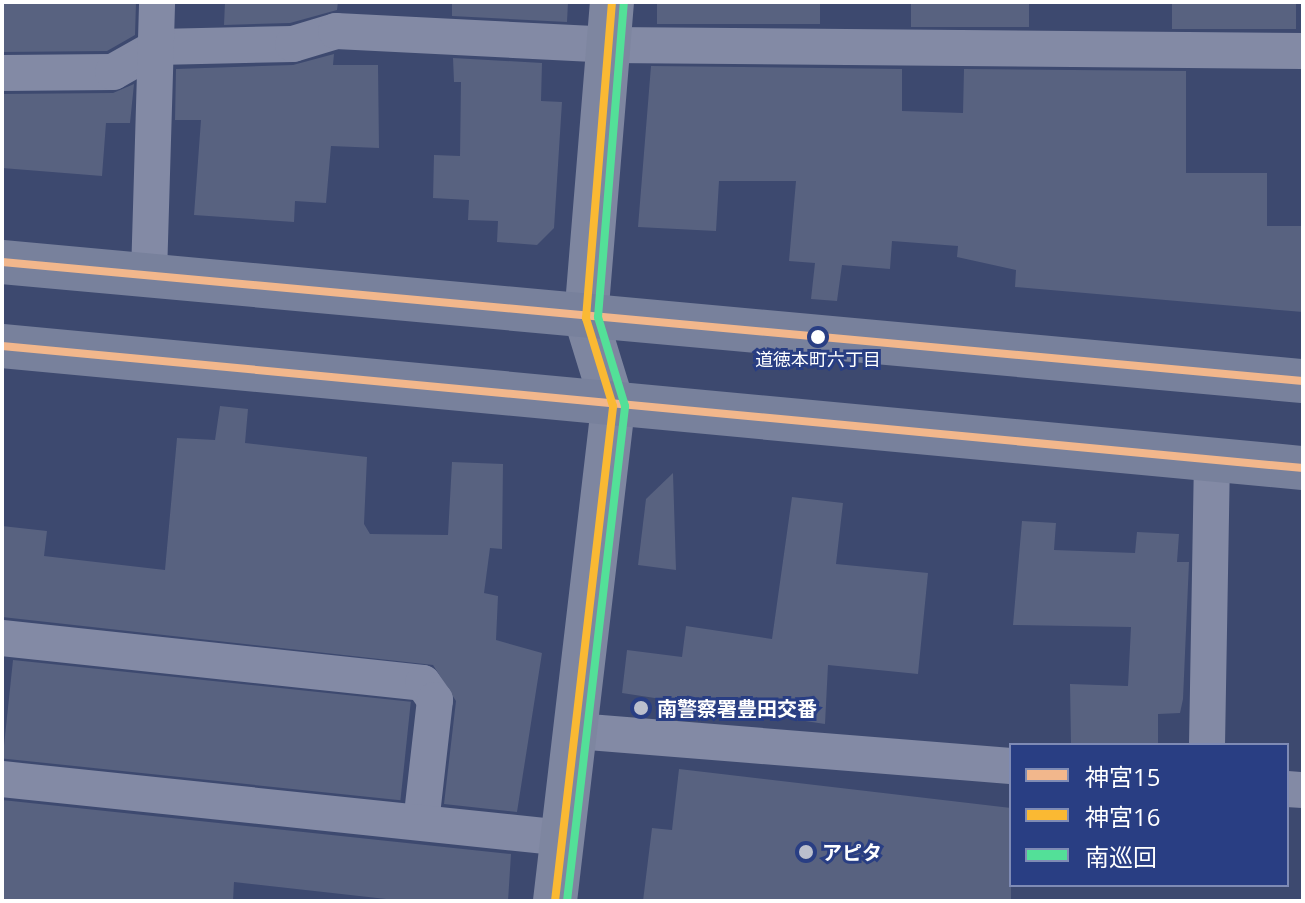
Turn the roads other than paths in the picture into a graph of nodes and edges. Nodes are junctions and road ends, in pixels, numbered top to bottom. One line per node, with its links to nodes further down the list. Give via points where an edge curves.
1 (157, 2): 4 (street)
2 (612, 2): 3 (street)
3 (609, 45): 4 (street, via 336,31 293,44); 5 (street); 9 (street)
4 (157, 47): 6 (street, via 113,72); 8 (street)
5 (1303, 51)
6 (2, 73)
7 (2, 262): 8 (highway)
8 (149, 275): 9 (highway)
9 (586, 318): 11 (highway); 12 (street)
10 (2, 346): 12 (highway)
11 (1303, 381)
12 (613, 406): 13 (highway); 16 (street)
13 (1212, 460): 14 (highway); 17 (street)
14 (1303, 468)
15 (2, 638): 20 (street, via 423,683 435,700)
16 (576, 731): 18 (street); 21 (street)
17 (1207, 743)
18 (1009, 766)
19 (2, 779): 20 (street)
20 (421, 822): 21 (street)
21 (563, 838): 22 (street)
22 (555, 901)

